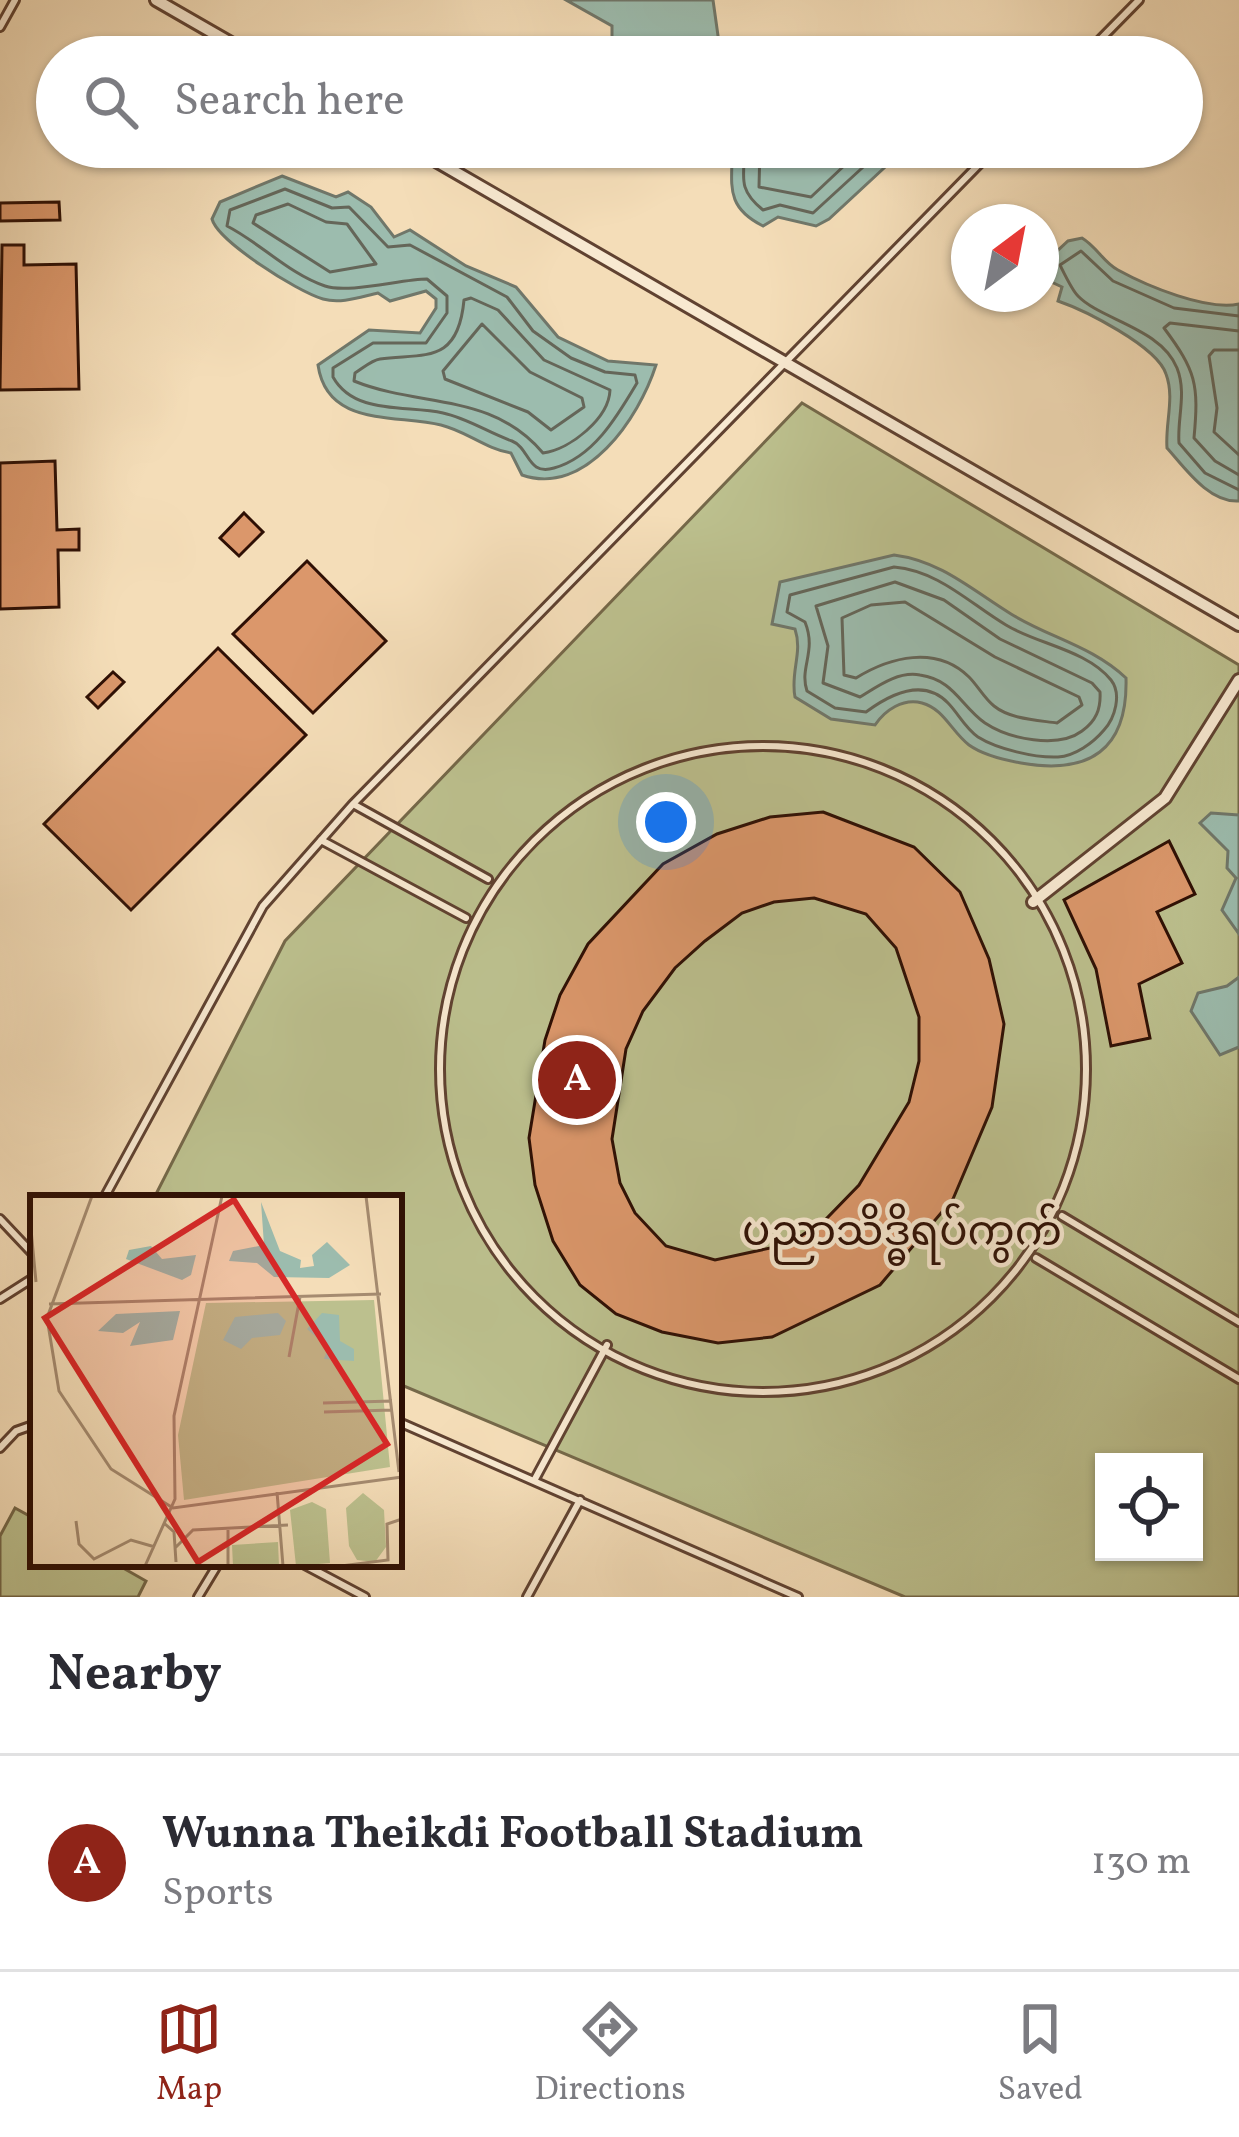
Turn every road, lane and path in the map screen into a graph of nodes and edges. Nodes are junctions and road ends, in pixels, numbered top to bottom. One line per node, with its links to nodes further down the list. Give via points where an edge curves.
1 (15, 0): 4 (lane)
2 (156, 0): 5 (street)
3 (1139, 0): 6 (lane)
4 (0, 27)
5 (219, 36)
6 (1104, 36)
7 (449, 168): 9 (street)
8 (976, 168): 9 (lane)
9 (788, 362): 10 (street); 12 (lane)
10 (1239, 625)
11 (1239, 680): 15 (street, via 1165,798)
12 (353, 804): 13 (lane); 14 (lane)
13 (320, 839): 16 (lane); 17 (lane, via 263,906)
14 (488, 879): 15 (lane, via 583,790 653,761 732,750 797,752 867,769 932,800 988,845); 16 (lane)
15 (1033, 902): 18 (lane, via 1062,947 1091,1065 1085,1139)
16 (466, 918): 25 (lane, via 436,1016 439,1094 465,1185 503,1251 551,1304)
17 (106, 1195)
18 (1062, 1216): 21 (lane); 24 (lane)
19 (0, 1219): 20 (lane)
20 (30, 1251)
21 (1036, 1258): 25 (lane, via 992,1310 914,1363 836,1388 766,1393 682,1376); 26 (lane)
22 (30, 1280): 23 (lane)
23 (0, 1299)
24 (1239, 1322)
25 (607, 1343): 30 (lane)
26 (1239, 1379)
27 (402, 1423): 30 (lane)
28 (30, 1426): 29 (lane)
29 (0, 1448)
30 (535, 1479): 31 (lane)
31 (580, 1500): 36 (lane); 37 (lane)
32 (216, 1567): 34 (lane)
33 (309, 1567): 35 (lane)
34 (198, 1597)
35 (365, 1597)
36 (527, 1597)
37 (799, 1597)

